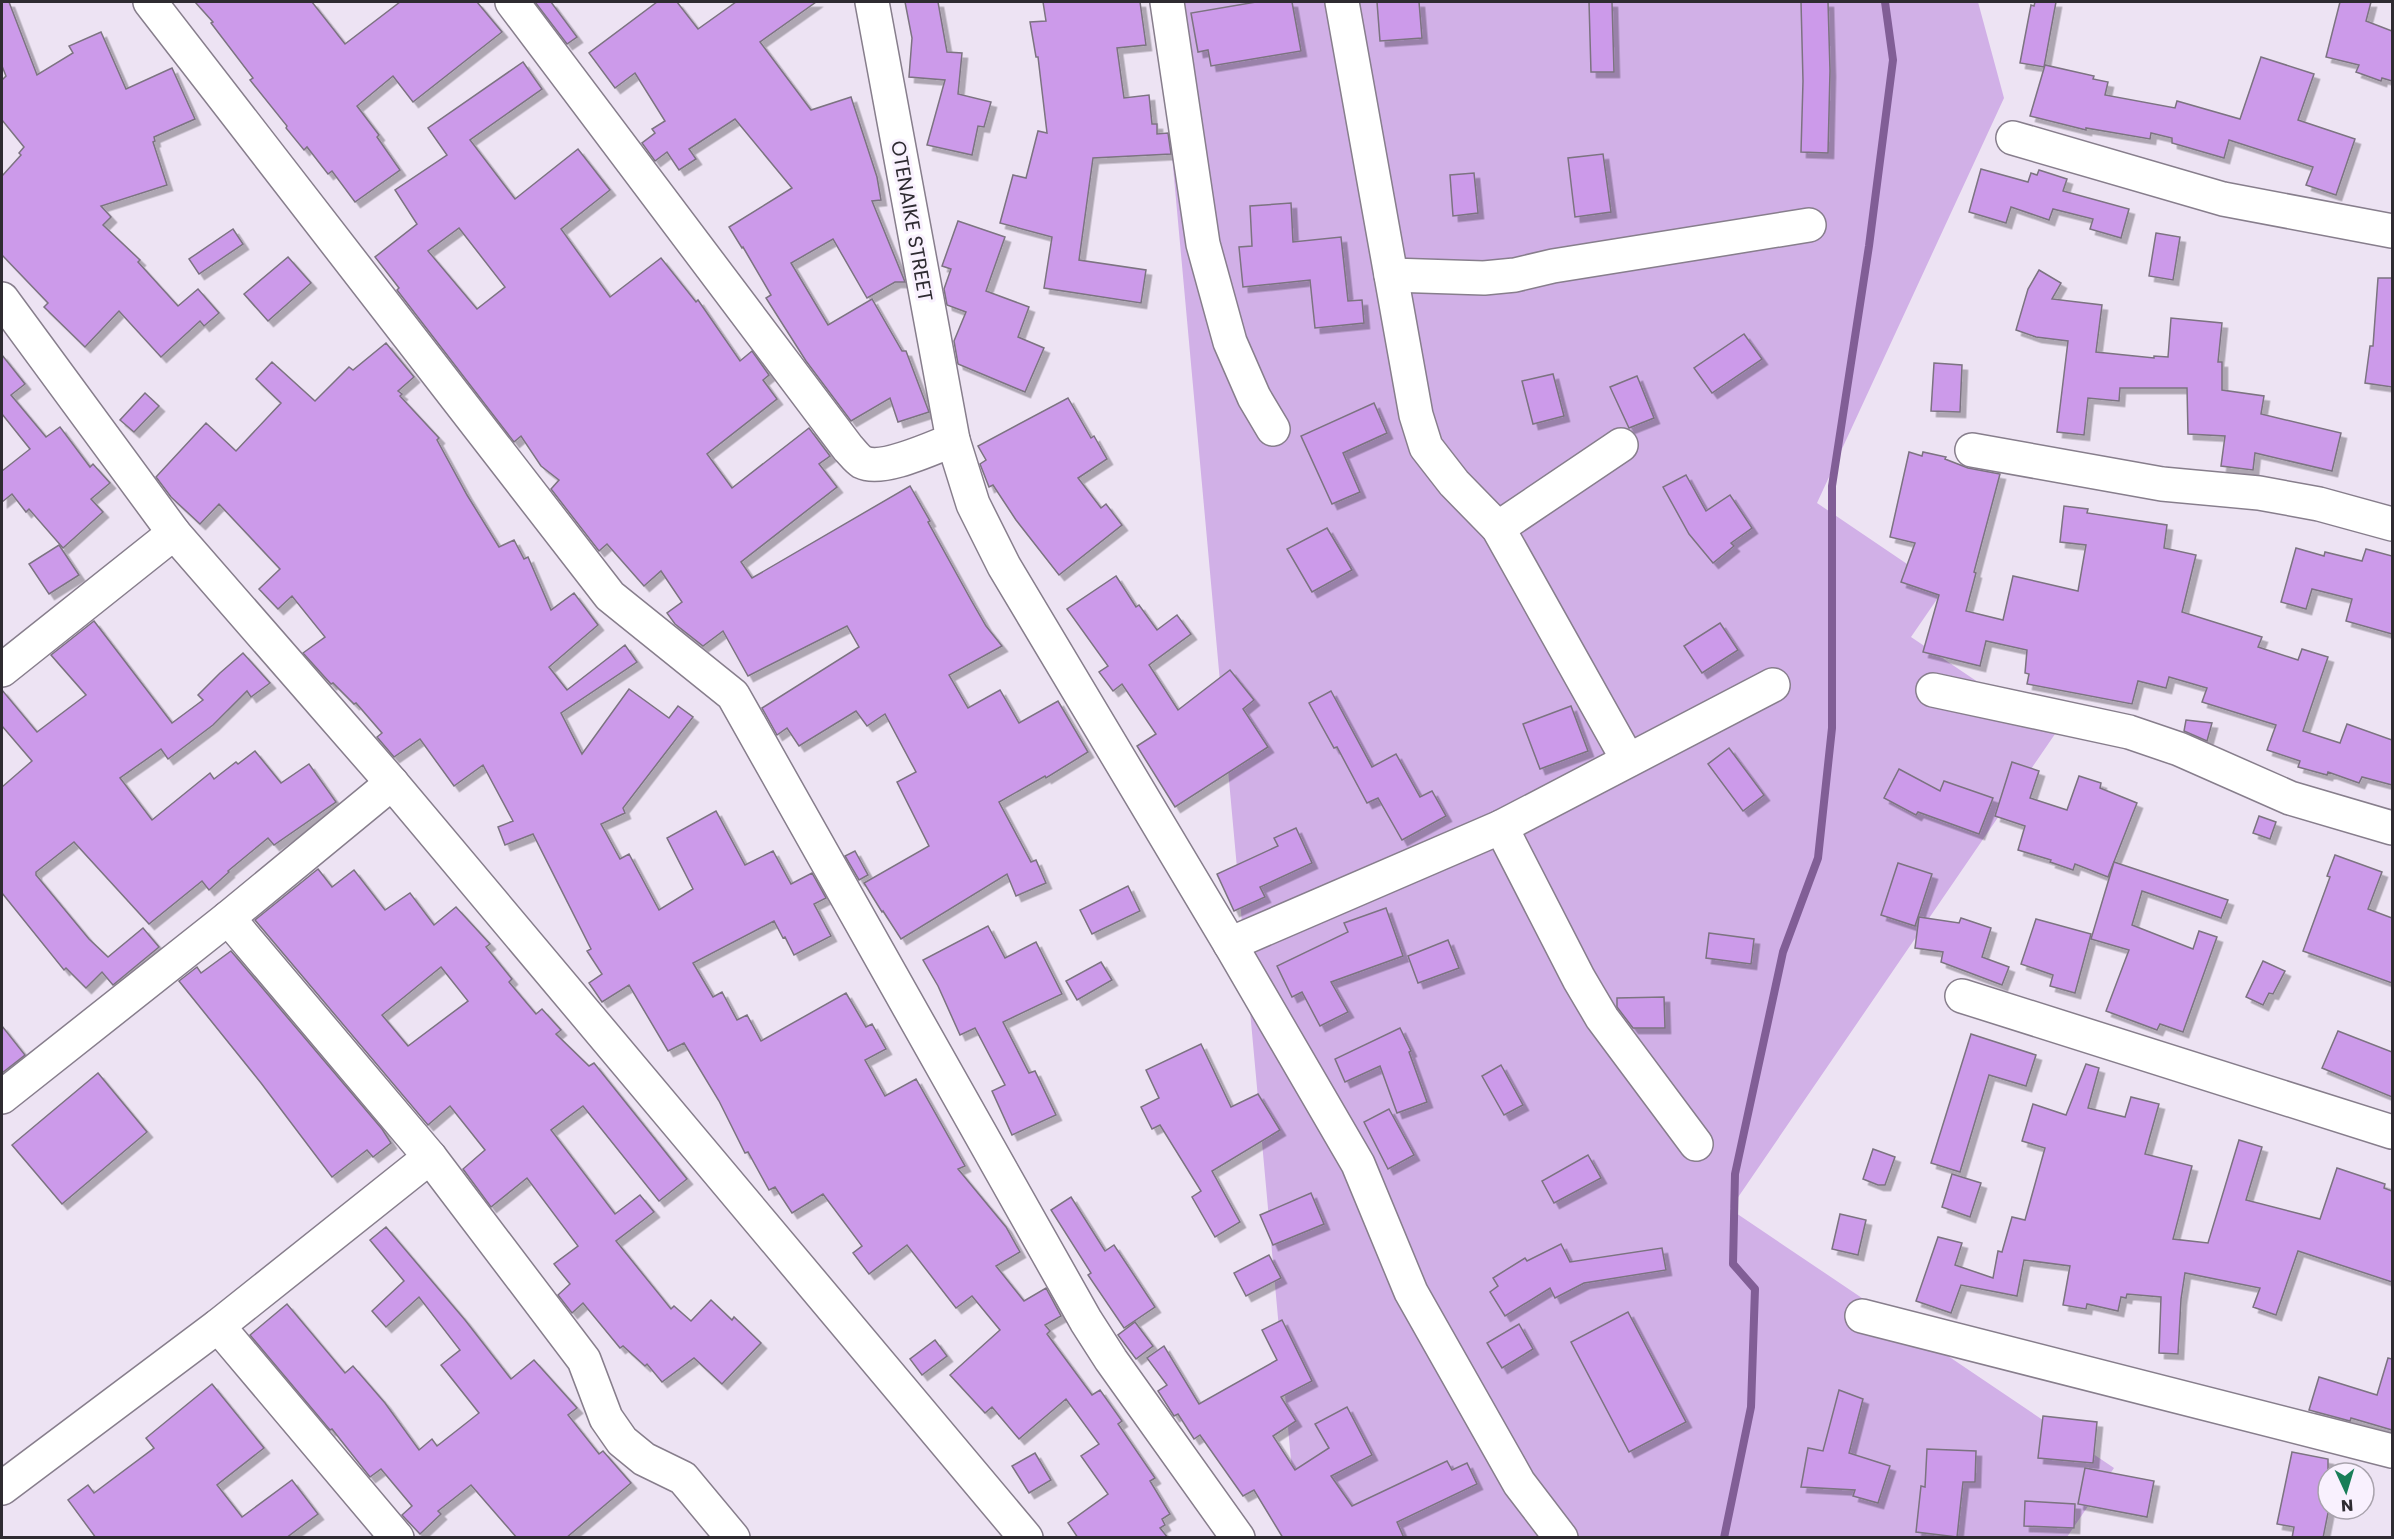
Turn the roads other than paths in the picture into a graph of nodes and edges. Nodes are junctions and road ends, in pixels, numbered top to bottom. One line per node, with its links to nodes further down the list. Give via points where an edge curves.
1 (150, 2): 39 (street, via 610,596 733,695 1086,1321)
2 (512, 2): 12 (street, via 861,462 877,465 898,460)
3 (872, 2): 12 (street, OTENAIKE STREET)
4 (1167, 2): 11 (street, via 1203,244 1230,342 1254,397)
5 (1342, 2): 9 (street)
6 (2013, 138): 8 (street, via 2223,199)
7 (1809, 225): 9 (street, via 1515,275)
8 (2392, 231)
9 (1391, 275): 16 (street, via 1416,415 1426,447)
10 (2, 299): 17 (street)
11 (1274, 429)
12 (953, 440): 26 (street, OTENAIKE STREET, via 973,504 1004,566)
13 (1621, 445): 16 (street)
14 (1972, 450): 15 (street, via 2162,484 2259,493)
15 (2392, 524)
16 (1498, 528): 21 (street)
17 (174, 533): 18 (street); 22 (street)
18 (2, 670)
19 (1773, 685): 21 (street)
20 (1933, 690): 24 (street, via 2129,732 2179,749 2290,798)
21 (1628, 760): 23 (street)
22 (392, 783): 25 (street); 38 (street)
23 (1501, 827): 26 (street); 30 (street, via 1602,1018)
24 (2392, 828)
25 (228, 918): 28 (street); 31 (street)
26 (1230, 944): 40 (street, OTENAIKE STREET, via 1358,1164 1412,1292 1519,1483)
27 (1962, 996): 29 (street)
28 (2, 1097)
29 (2392, 1132)
30 (1696, 1144)
31 (430, 1157): 33 (street); 37 (street, via 584,1360 606,1418 622,1441 644,1459 683,1478)
32 (1862, 1316): 34 (street)
33 (218, 1326): 35 (street); 36 (street)
34 (2392, 1452)
35 (2, 1488)
36 (396, 1538)
37 (733, 1538)
38 (1026, 1538)
39 (1238, 1538)
40 (1561, 1538)

